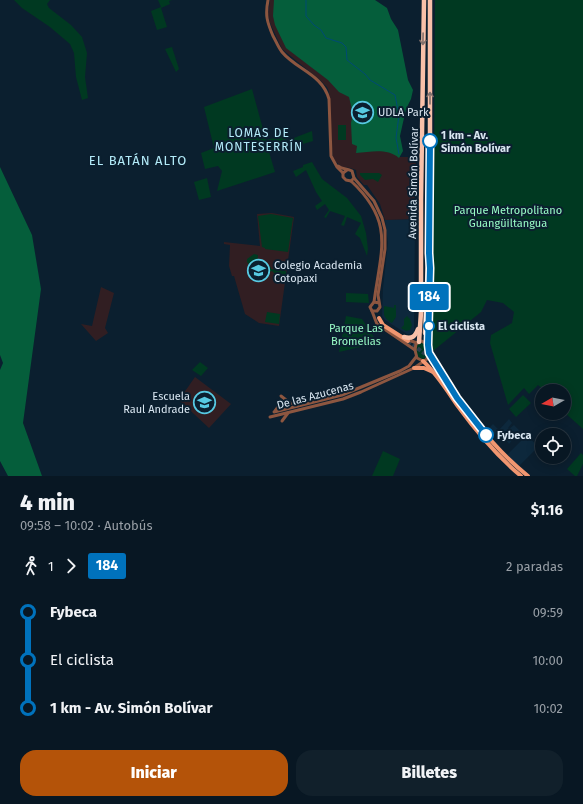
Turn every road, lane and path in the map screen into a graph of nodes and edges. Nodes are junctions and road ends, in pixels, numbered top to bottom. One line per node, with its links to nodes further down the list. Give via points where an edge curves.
1 (268, 0): 4 (street, via 268,23 281,50 319,80 328,94)
2 (424, 0): 15 (highway, Avenida Simón Bolívar, one-way to 15)
3 (430, 0): 9 (highway, Avenida Simón Bolívar, one-way to 3)
4 (333, 161): 5 (street); 6 (street)
5 (347, 170): 6 (street); 7 (street, via 352,171)
6 (343, 173): 8 (street, via 344,179)
7 (354, 178): 8 (street); 11 (street, via 374,201 384,226 385,247)
8 (351, 181): 10 (street, via 371,203 382,231)
9 (429, 253): 16 (highway, via 426,268); 19 (highway, Avenida Simón Bolívar)
10 (374, 302): 11 (street); 13 (street, via 371,305)
11 (379, 303): 12 (street)
12 (378, 310): 13 (street); 14 (street)
13 (372, 311): 20 (street, via 377,324)
14 (379, 318): 17 (main road, via 383,325)
15 (420, 324): 17 (highway, via 416,334); 18 (highway, Avenida Simón Bolívar)
16 (425, 333)
17 (406, 339): 18 (street)
18 (418, 342): 19 (street); 20 (street)
19 (428, 345): 21 (street)
20 (415, 350): 22 (street)
21 (429, 353): 23 (street); 26 (main road)
22 (416, 357): 23 (street); 29 (street, De las Azucenas, via 409,366 385,377 342,395)
23 (423, 361): 24 (street, De las Azucenas); 25 (main road)
24 (414, 368): 25 (main road); 31 (street, De las Azucenas, via 350,396)
25 (437, 372): 26 (main road); 33 (main road, via 458,406 491,448)
26 (446, 382): 34 (main road, via 495,445)
27 (281, 396): 29 (street, via 290,403)
28 (281, 403): 30 (street)
29 (302, 406): 30 (street, De las Azucenas)
30 (274, 412): 31 (street, De las Azucenas, via 270,417)
31 (288, 412): 32 (street)
32 (282, 421)
33 (521, 476)
34 (528, 476)

